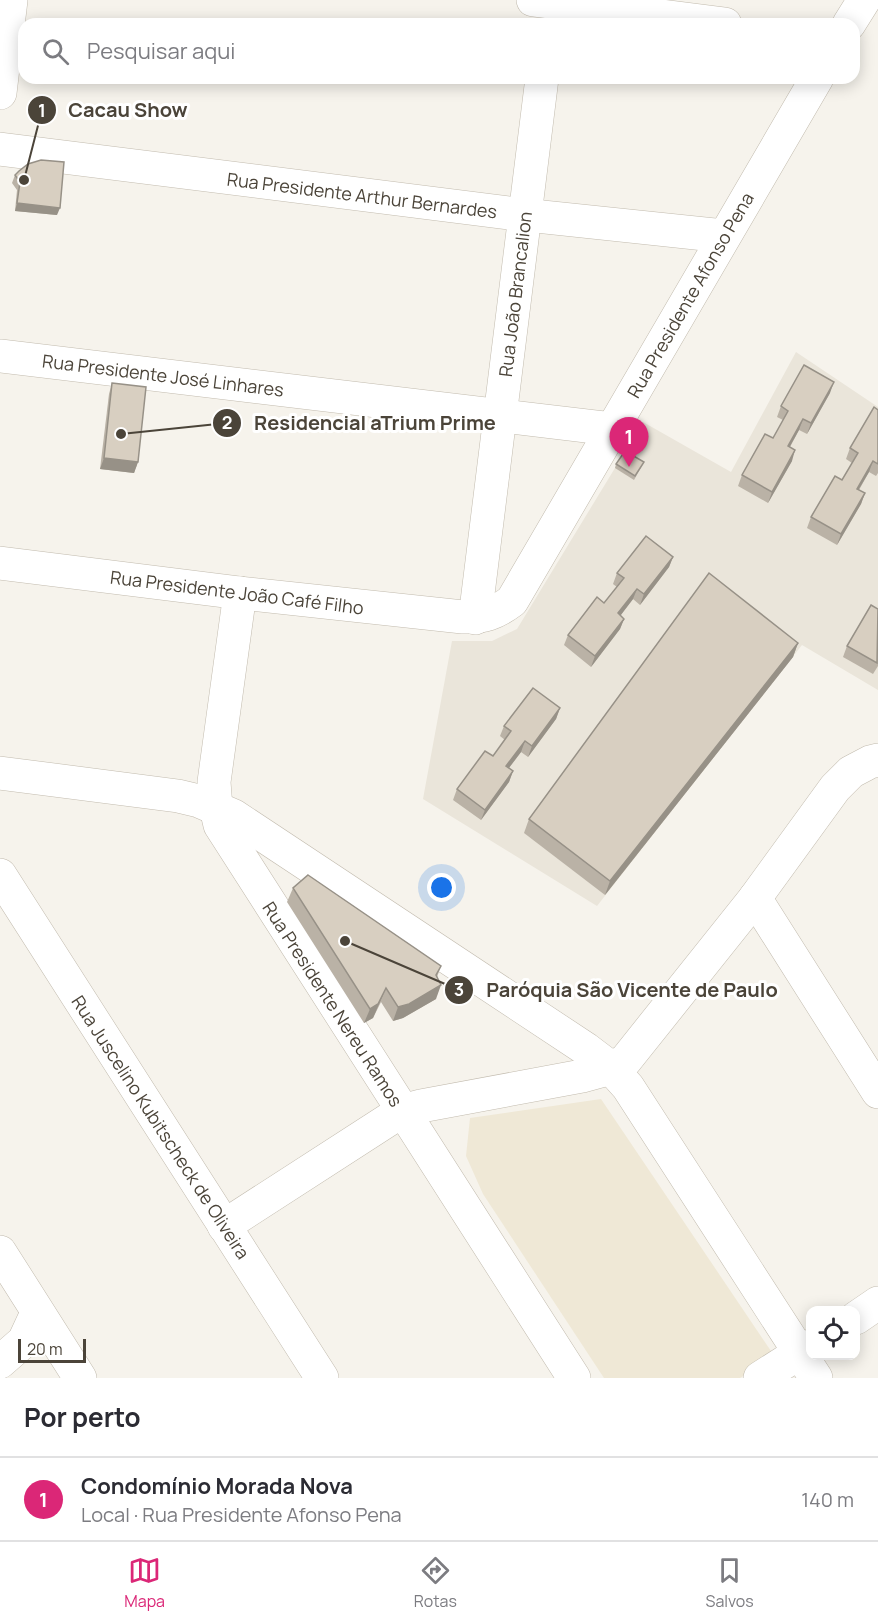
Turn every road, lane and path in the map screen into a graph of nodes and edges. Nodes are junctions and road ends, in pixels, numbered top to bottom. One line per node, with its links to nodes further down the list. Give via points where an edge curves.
1 (11, 0): 8 (street)
2 (864, 0): 5 (street)
3 (546, 7): 4 (street)
4 (662, 18)
5 (853, 18)
6 (541, 84): 10 (street, Rua João Brancalion)
7 (813, 84): 11 (street, Rua Presidente Afonso Pena)
8 (0, 93)
9 (0, 149): 10 (street, Rua Presidente Arthur Bernardes)
10 (525, 215): 11 (street, Rua Presidente Arthur Bernardes); 13 (street, Rua João Brancalion)
11 (724, 236): 14 (street, Rua Presidente Afonso Pena)
12 (0, 356): 13 (street, Rua Presidente José Linhares)
13 (500, 416): 14 (street, Rua Presidente José Linhares); 17 (street, Rua João Brancalion)
14 (612, 429): 17 (street, Rua Presidente Afonso Pena, via 512,600 498,611)
15 (0, 563): 16 (street, Rua Presidente João Café Filho)
16 (240, 593): 17 (street, Rua Presidente João Café Filho); 20 (street, Rua Presidente Nereu Ramos, via 214,782)
17 (475, 618)
18 (878, 760): 23 (street, via 851,772 835,789)
19 (0, 773): 20 (street, via 178,796)
20 (216, 808): 21 (street); 24 (street, Rua Presidente Nereu Ramos, via 229,842)
21 (302, 862): 24 (street, via 279,875); 25 (street)
22 (0, 875): 28 (street, Rua Juscelino Kubitscheck de Oliveira)
23 (754, 898): 25 (street, via 636,1049); 26 (street)
24 (266, 899): 27 (street, Rua Presidente Nereu Ramos)
25 (611, 1068): 27 (street); 33 (street, via 652,1122)
26 (878, 1092)
27 (402, 1111): 28 (street); 39 (street, Rua Presidente Nereu Ramos)
28 (224, 1226): 38 (street, Rua Juscelino Kubitscheck de Oliveira)
29 (0, 1252): 31 (street)
30 (878, 1303): 32 (street)
31 (37, 1313): 35 (street, via 24,1341); 37 (street)
32 (860, 1315)
33 (806, 1354)
34 (806, 1360): 40 (street)
35 (0, 1363): 36 (street)
36 (21, 1378)
37 (80, 1378)
38 (322, 1378)
39 (574, 1378)
40 (760, 1378)

